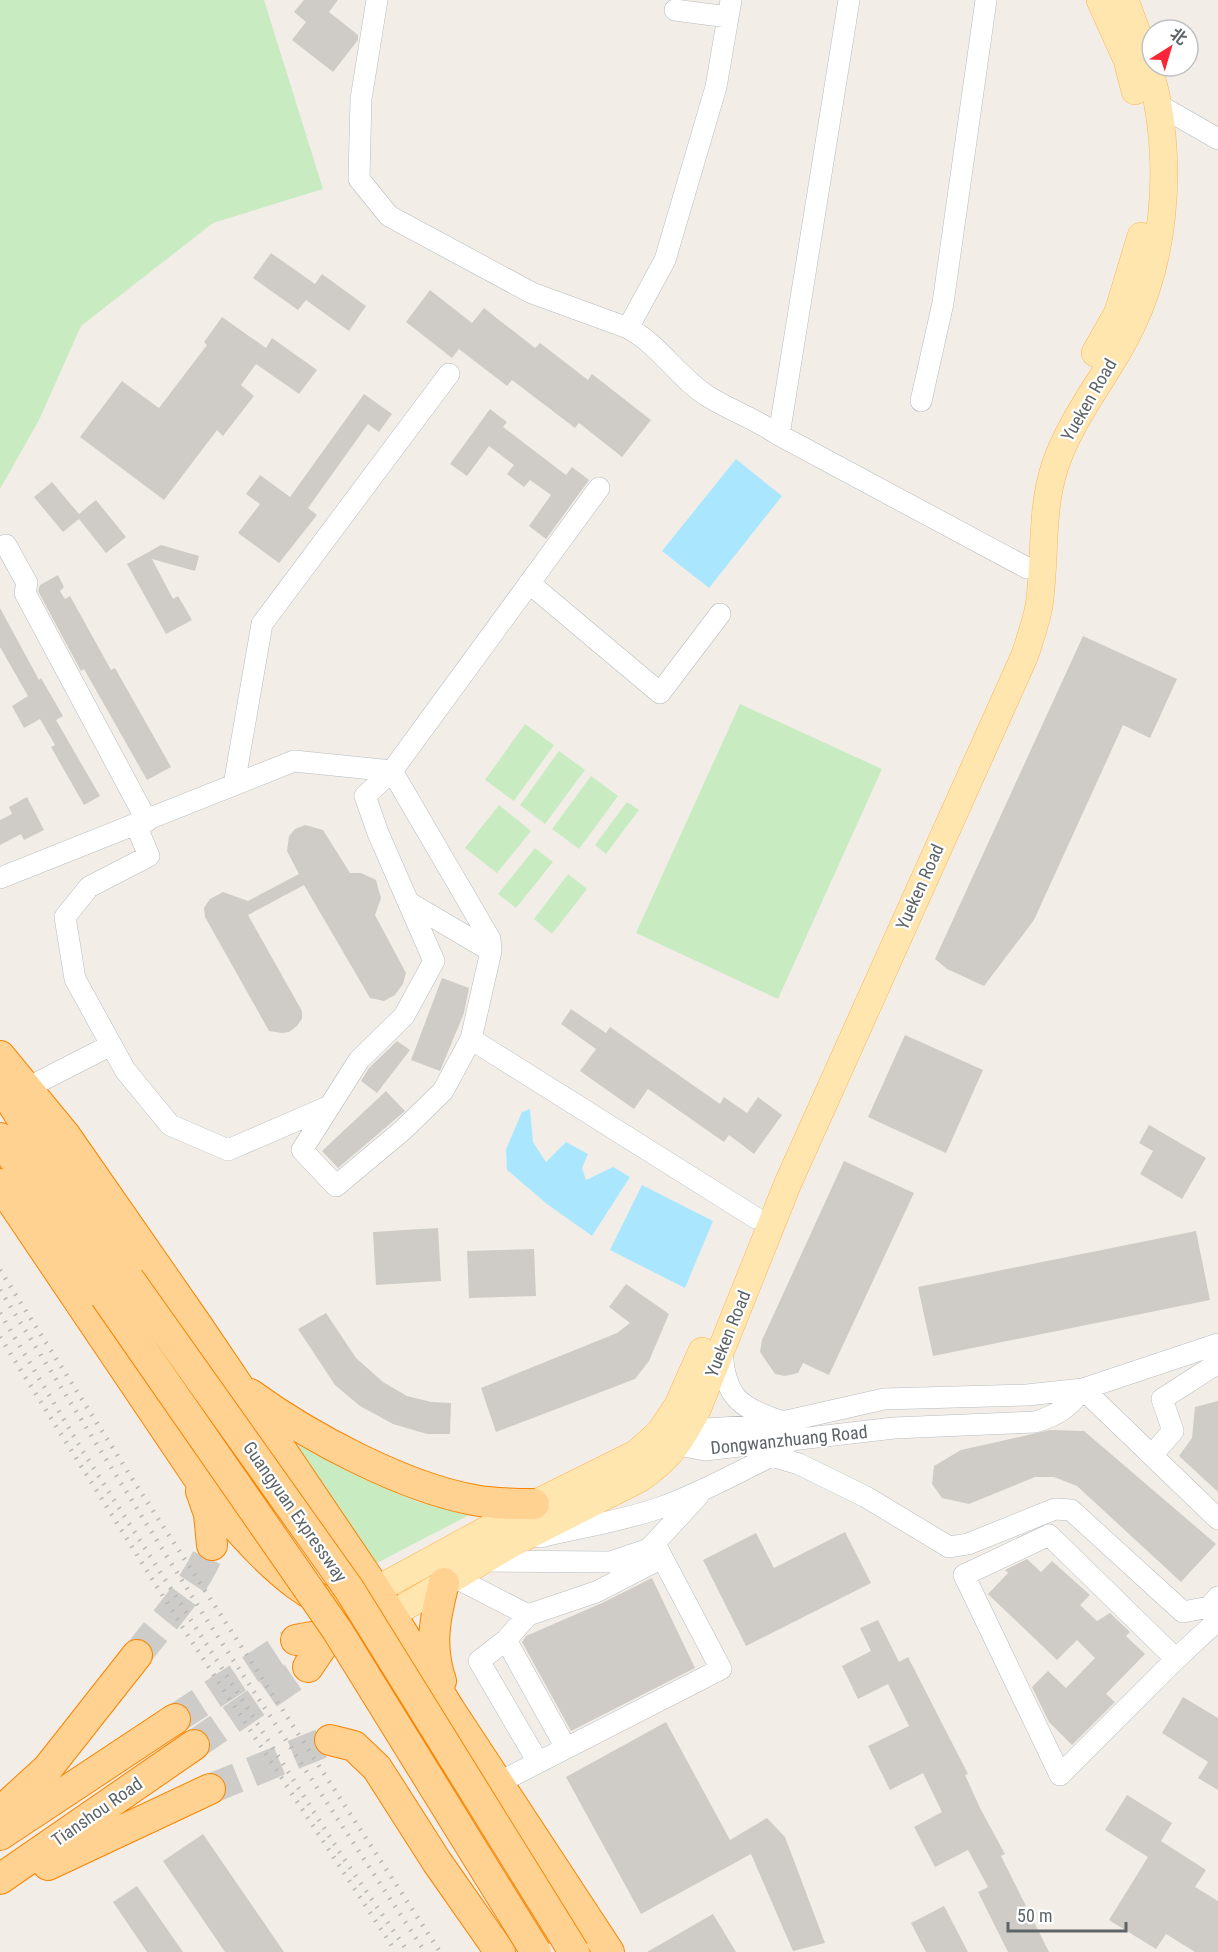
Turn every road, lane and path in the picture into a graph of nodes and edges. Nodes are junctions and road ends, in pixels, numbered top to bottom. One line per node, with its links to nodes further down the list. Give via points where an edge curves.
1 (377, 0): 10 (street, via 361,99 359,178 389,216 532,293)
2 (849, 0): 13 (street)
3 (986, 0): 12 (street, via 943,303)
4 (1100, 0): 16 (main road, Yueken Road, via 1127,60 1140,109 1146,205 1139,245 1118,312 1052,427 1040,459 1032,494)
5 (1125, 0): 8 (main road, Yueken Road, via 1143,47)
6 (730, 8): 7 (street); 10 (street, via 716,87 665,260)
7 (675, 9)
8 (1157, 104): 9 (street); 34 (main road, Yueken Road, via 1163,159 1162,208 1155,256 1131,328 1068,433 1054,468 1047,503 1039,608 1025,654 788,1183)
9 (1218, 139)
10 (627, 328): 13 (street, via 644,337 708,397)
11 (449, 374): 20 (street, via 262,624)
12 (921, 400)
13 (779, 435): 16 (street)
14 (598, 488): 17 (street)
15 (6, 544): 21 (street, via 27,583 25,593)
16 (1027, 568): 32 (main road, Yueken Road, via 1020,618 1008,657 828,1049)
17 (529, 583): 18 (street, via 660,693); 19 (street)
18 (720, 614)
19 (392, 771): 20 (street, via 294,761); 23 (street, via 365,796); 24 (street, via 490,939)
20 (234, 785): 21 (street)
21 (141, 823): 22 (street); 26 (street, via 149,856 89,887 65,917 75,979)
22 (1, 875)
23 (408, 902): 24 (street); 29 (street, via 434,961 404,1016 359,1060)
24 (492, 951): 25 (street)
25 (471, 1039): 29 (street, via 443,1091 336,1185 302,1150); 32 (street)
26 (111, 1046): 28 (street); 29 (street, via 125,1070 170,1125 228,1150)
27 (0, 1056): 28 (highway)
28 (14, 1086): 36 (highway, via 65,1135); 79 (highway, Guangyuan Expressway, bridge, via 41,1149 343,1581)
29 (330, 1106)
30 (0, 1138): 78 (highway, Guangyuan Expressway, bridge, via 337,1630)
31 (0, 1184): 44 (highway)
32 (756, 1218): 40 (main road, Yueken Road, via 678,1405)
33 (1218, 1344): 37 (street, Dongwanzhuang Road)
34 (722, 1348): 38 (street, via 725,1374 734,1397 751,1411); 40 (main road, Yueken Road)
35 (1218, 1363): 42 (street, via 1162,1399 1173,1431)
36 (236, 1384): 39 (highway); 46 (highway, via 289,1421 338,1448 434,1490 474,1500)
37 (1083, 1389): 38 (street, Dongwanzhuang Road, via 1027,1395 884,1399); 41 (street, Dongwanzhuang Road, via 1068,1408 1035,1422 894,1428); 42 (street)
38 (783, 1423): 40 (street, Dongwanzhuang Road)
39 (270, 1433): 44 (highway, via 258,1468 242,1480 226,1483); 48 (highway)
40 (675, 1436): 41 (street, Dongwanzhuang Road, via 705,1450); 46 (main road, Yueken Road); 49 (main road, Yueken Road, via 658,1466 639,1479)
41 (807, 1439): 43 (street)
42 (1153, 1454): 47 (street)
43 (771, 1456): 45 (street); 54 (street, via 799,1464 866,1497 949,1546 968,1544 1055,1509 1071,1509 1184,1612 1209,1607)
44 (195, 1474): 50 (highway, via 209,1514); 58 (highway, via 216,1504 274,1566)
45 (703, 1491): 49 (street, via 619,1520); 51 (street)
46 (534, 1504): 55 (main road, Yueken Road)
47 (1218, 1519)
48 (332, 1526): 55 (highway); 58 (highway, via 343,1570)
49 (511, 1544): 52 (main road, Yueken Road)
50 (212, 1545)
51 (658, 1551): 52 (street, via 649,1549 611,1562); 56 (street, via 596,1592); 67 (street, via 720,1669)
52 (482, 1561): 53 (main road, Yueken Road)
53 (449, 1580): 55 (main road, Yueken Road); 56 (street); 63 (highway, via 435,1616 433,1647)
54 (1218, 1597)
55 (383, 1603): 58 (highway); 63 (highway)
56 (528, 1615): 59 (street)
57 (1218, 1620): 62 (street)
58 (343, 1628): 60 (highway); 63 (highway, via 406,1670)
59 (506, 1640): 67 (street); 68 (street, via 479,1661)
60 (302, 1653)
61 (137, 1655): 71 (highway, via 48,1768)
62 (1176, 1659): 62 (street, via 1049,1535 964,1575 1060,1775)
63 (450, 1710): 69 (highway)
64 (175, 1719): 72 (highway, Tianshou Road)
65 (330, 1740): 73 (highway, via 354,1746 377,1768)
66 (194, 1745): 74 (highway, Tianshou Road)
67 (566, 1748): 68 (street)
68 (538, 1762): 69 (street)
69 (501, 1788): 73 (highway, via 472,1769 443,1770 425,1793); 76 (highway)
70 (210, 1789): 75 (highway, via 72,1852)
71 (0, 1812)
72 (0, 1835)
73 (424, 1841): 77 (highway)
74 (0, 1879)
75 (0, 1890)
76 (570, 1893): 77 (highway, via 540,1876 512,1881 493,1909); 80 (highway)
77 (496, 1946)
78 (536, 1952)
79 (574, 1952)
80 (609, 1952)

